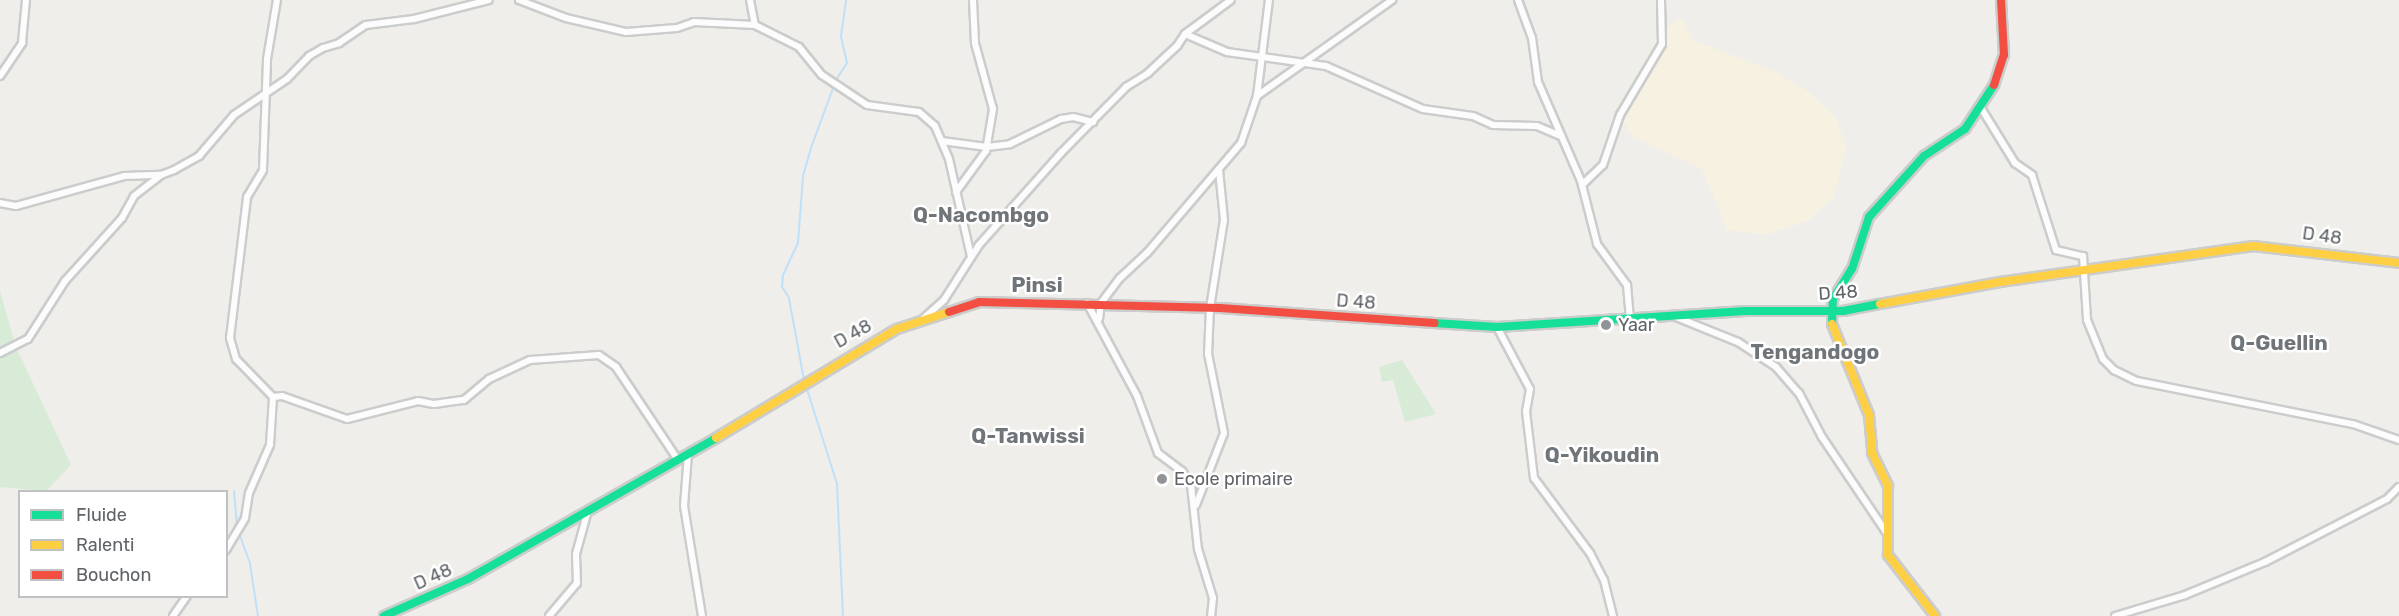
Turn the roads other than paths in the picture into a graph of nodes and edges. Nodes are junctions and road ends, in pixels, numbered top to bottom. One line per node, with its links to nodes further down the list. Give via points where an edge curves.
1 (26, 0): 17 (street, via 22,44)
2 (277, 0): 18 (street, via 267,59)
3 (489, 0): 18 (street, via 414,19 366,25 309,56)
4 (519, 0): 13 (street, via 566,18 626,32 677,28 694,22)
5 (750, 0): 13 (street)
6 (973, 0): 24 (street, via 975,43 993,109)
7 (1231, 0): 14 (street)
8 (1269, 0): 15 (street)
9 (1392, 0): 16 (street)
10 (1518, 0): 22 (street, via 1532,38 1538,82 1554,113)
11 (1660, 0): 27 (street, via 1662,44 1620,115 1603,165)
12 (2001, 0): 20 (street, via 2004,55 1995,84)
13 (755, 25): 23 (street, via 799,47 822,75 867,105 919,112 935,126)
14 (1185, 34): 15 (street, via 1227,52); 21 (street, via 1178,46 1126,87)
15 (1259, 59): 16 (street); 19 (street)
16 (1307, 62): 19 (street); 22 (street, via 1326,66 1423,109 1473,116 1493,125 1537,126)
17 (0, 76)
18 (267, 94): 26 (street, via 234,115 199,156); 43 (street, via 263,170 248,197 230,338 236,358)
19 (1257, 96): 25 (street, via 1241,142)
20 (1981, 108): 32 (street, via 2014,163 2032,175 2056,250 2079,252 2084,260); 36 (street, via 1965,129 1924,156 1869,217 1852,269 1833,298)
21 (1093, 122): 24 (street, via 1074,117 1061,119 1010,144); 30 (street, via 1019,199)
22 (1560, 136): 27 (street)
23 (942, 141): 24 (street); 28 (street)
24 (987, 147): 28 (street)
25 (1220, 169): 34 (street); 35 (street, via 1224,220)
26 (161, 175): 29 (street, via 124,176 16,206); 42 (street, via 134,196 122,218 65,280 28,339)
27 (1582, 185): 39 (street, via 1597,244 1627,285)
28 (956, 192): 30 (street)
29 (0, 203)
30 (971, 258): 38 (street, via 944,300)
31 (2399, 263): 32 (street, D 48, via 2253,246)
32 (2082, 270): 36 (street, D 48); 44 (street, via 2087,320 2103,359 2114,370 2137,381 2353,424)
33 (1087, 303): 34 (street, D 48); 38 (street, D 48, via 995,300); 40 (street)
34 (1101, 303): 35 (street, D 48); 40 (street)
35 (1210, 308): 41 (street, D 48); 48 (street, via 1208,354 1224,434)
36 (1832, 312): 37 (street, D 48); 50 (street, via 1832,328 1869,415 1872,453 1888,486)
37 (1672, 316): 39 (street, D 48); 50 (street, via 1738,342 1776,367 1800,393 1822,437)
38 (924, 318): 45 (street, D 48, via 834,363)
39 (1630, 319): 41 (street, D 48)
40 (1099, 320): 48 (street, via 1137,396 1158,453 1182,471 1191,485)
41 (1497, 327): 58 (street, via 1530,389 1526,411 1534,478 1590,553 1604,580)
42 (0, 353)
43 (273, 397): 46 (street, via 282,396 347,419 418,401 434,404 464,400 489,379 530,360 599,355 616,367); 51 (street, via 270,445 249,493 245,518)
44 (2399, 440)
45 (688, 453): 46 (street, D 48); 56 (street, via 684,506)
46 (678, 460): 49 (street, D 48)
47 (2399, 487): 60 (street, via 2386,499 2265,562 2185,595)
48 (1196, 506): 57 (street, via 1198,549 1213,598)
49 (587, 514): 54 (street, D 48, via 468,579); 55 (street, via 576,554 577,583)
50 (1886, 532): 59 (street, via 1888,555)
51 (228, 547)
52 (186, 598): 53 (street)
53 (173, 616)
54 (384, 616)
55 (549, 616)
56 (702, 616)
57 (1211, 616)
58 (1613, 616)
59 (1935, 616)
60 (2115, 616)

